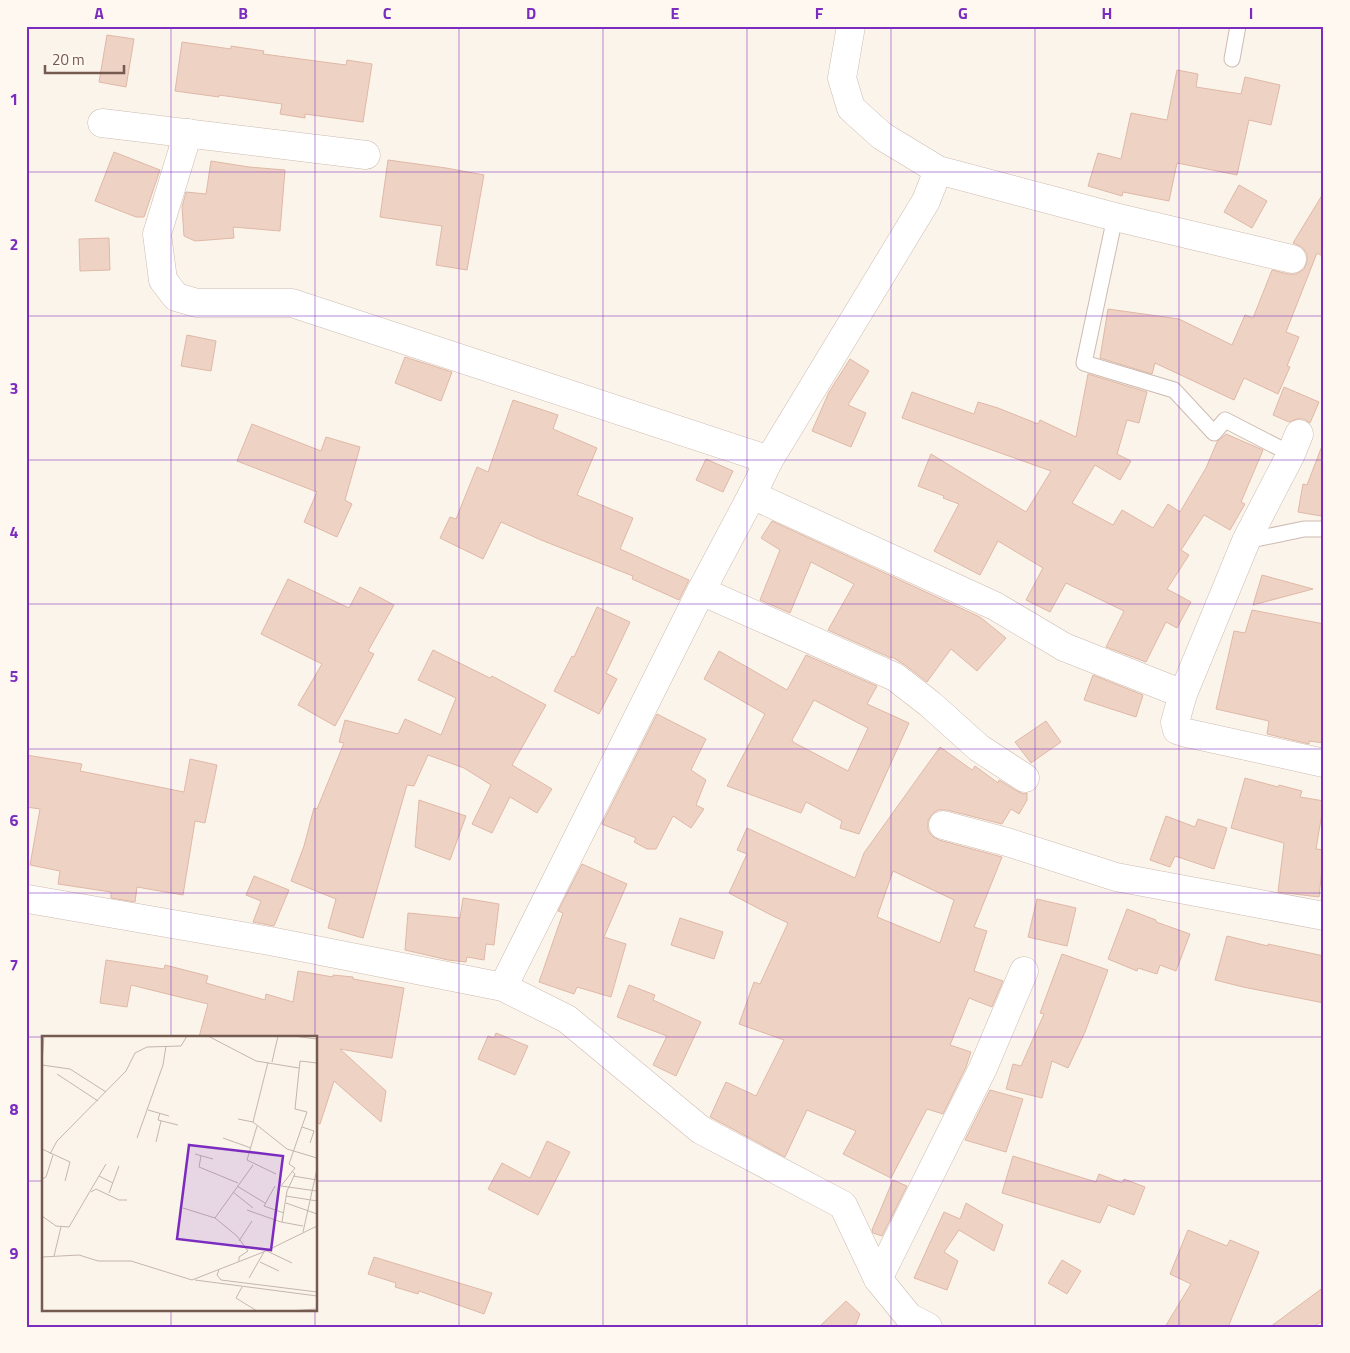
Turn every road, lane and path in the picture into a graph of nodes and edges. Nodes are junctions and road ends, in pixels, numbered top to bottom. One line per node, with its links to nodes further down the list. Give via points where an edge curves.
1 (851, 26): 7 (street, via 842,78 851,108 882,136)
2 (1238, 26): 3 (lane)
3 (1232, 59)
4 (102, 123): 5 (street)
5 (188, 134): 6 (street); 11 (street, via 157,234 164,280 176,296 196,303 292,303)
6 (366, 155)
7 (938, 170): 8 (street); 11 (street, via 926,201)
8 (1114, 217): 9 (street); 10 (lane, via 1084,363 1174,390 1214,433 1225,420)
9 (1292, 259)
10 (1295, 444): 14 (street)
11 (769, 460): 12 (street)
12 (752, 496): 15 (street); 16 (street, via 995,606 1064,647)
13 (1324, 529): 14 (lane, via 1304,529)
14 (1246, 541): 16 (street)
15 (702, 591): 18 (street, via 895,677 979,748); 23 (street)
16 (1182, 694): 17 (street, via 1177,730)
17 (1324, 764)
18 (1025, 778)
19 (942, 825): 21 (street, via 1116,877)
20 (28, 899): 23 (street, via 270,941)
21 (1324, 916)
22 (1024, 971): 24 (street, via 983,1068)
23 (503, 987): 24 (street, via 568,1019 701,1130 843,1205)
24 (878, 1279): 25 (street, via 909,1317)
25 (928, 1327)

